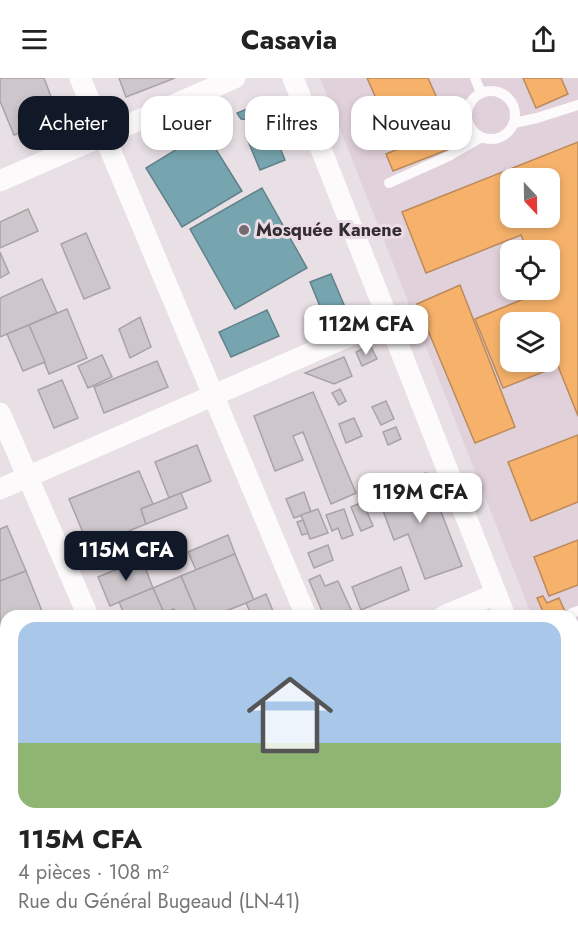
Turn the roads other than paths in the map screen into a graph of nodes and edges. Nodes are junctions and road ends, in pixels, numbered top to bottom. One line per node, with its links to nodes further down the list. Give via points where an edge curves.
1 (80, 78): 6 (street)
2 (235, 78): 9 (street)
3 (294, 78): 15 (street)
4 (475, 78): 5 (lane)
5 (481, 93): 8 (lane, via 500,92 508,97 516,114); 10 (lane, via 473,98 466,115 467,124)
6 (88, 96)
7 (578, 105): 8 (lane)
8 (514, 123): 10 (lane, via 500,138)
9 (129, 124)
10 (480, 138): 14 (lane)
11 (70, 150): 13 (street)
12 (110, 150): 16 (street)
13 (0, 181)
14 (388, 183)
15 (388, 319): 16 (street); 20 (street)
16 (213, 396): 18 (street); 22 (street)
17 (0, 413): 18 (street)
18 (27, 477): 19 (street); 21 (street)
19 (0, 489)
20 (496, 594): 23 (street); 24 (street)
21 (84, 610)
22 (303, 610)
23 (458, 610)
24 (503, 610)

